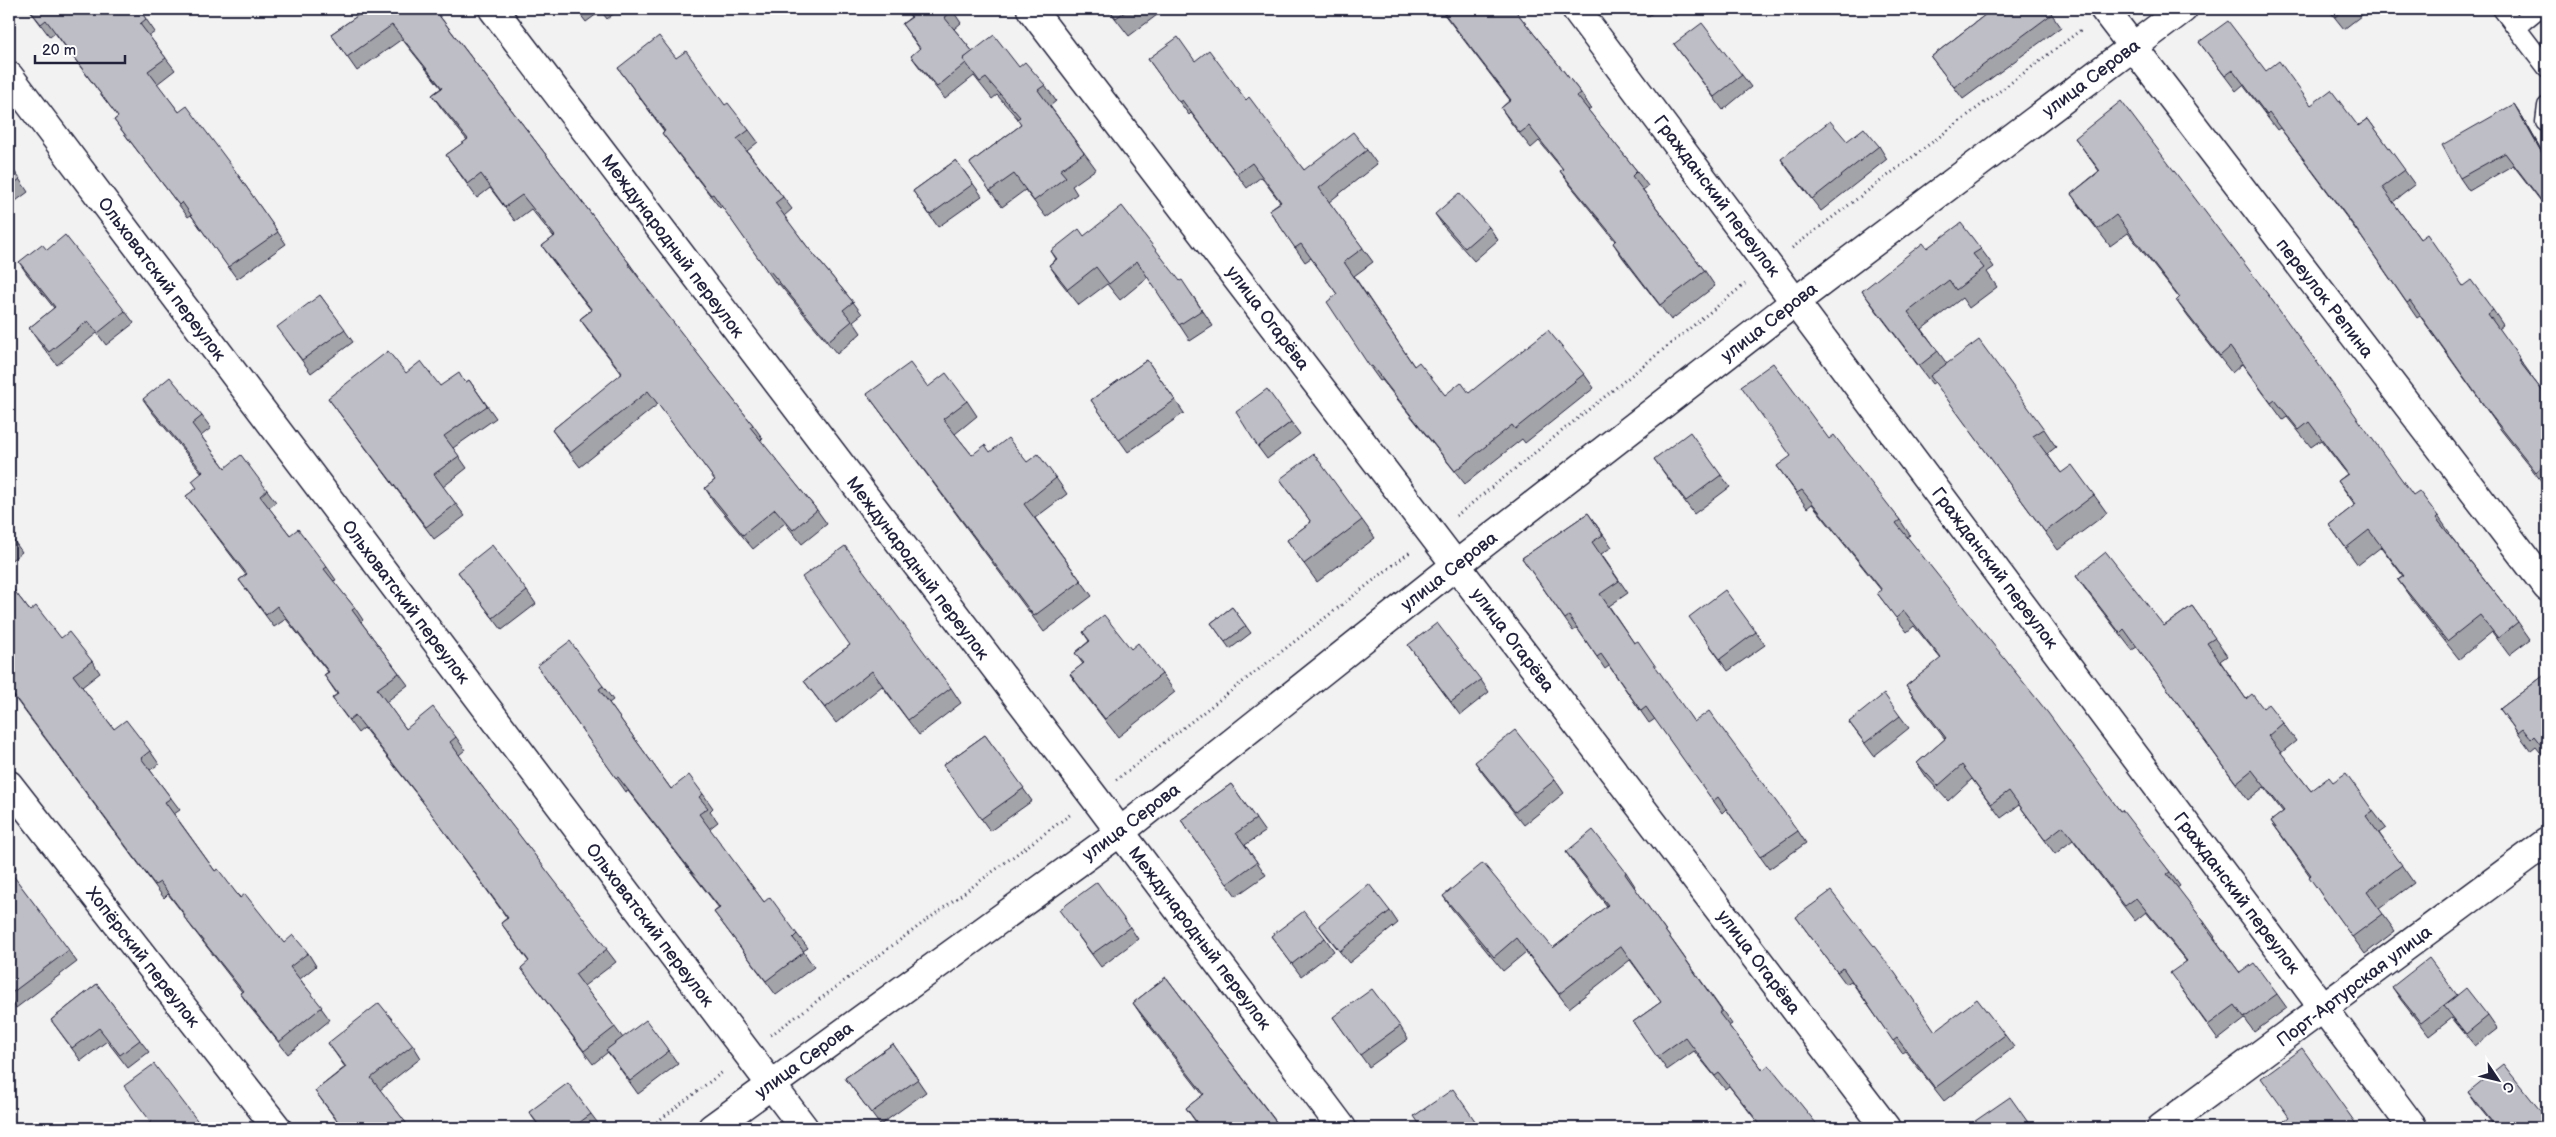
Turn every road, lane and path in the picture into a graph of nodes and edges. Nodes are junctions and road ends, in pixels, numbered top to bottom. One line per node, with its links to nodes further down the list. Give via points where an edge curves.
1 (493, 9): 18 (street, Международный переулок)
2 (1031, 9): 14 (street, улица Огарёва)
3 (1576, 9): 12 (street, Гражданский переулок)
4 (2183, 9): 9 (street, улица Серова)
5 (2502, 9): 8 (lane)
6 (2538, 9): 8 (lane)
7 (2105, 10): 9 (street, переулок Репина); 12 (path)
8 (2516, 27): 10 (lane)
9 (2132, 47): 13 (street, улица Серова); 16 (street, переулок Репина)
10 (2547, 68)
11 (9, 76): 22 (street, Ольховатский переулок)
12 (1769, 265): 13 (street, Гражданский переулок); 14 (path)
13 (1796, 301): 15 (street, улица Серова); 21 (street, Гражданский переулок)
14 (1433, 534): 15 (street, улица Огарёва); 18 (path)
15 (1456, 565): 19 (street, улица Серова); 29 (street, улица Огарёва)
16 (2547, 587)
17 (9, 786): 24 (street, Хопёрский переулок)
18 (1094, 797): 19 (street, Международный переулок); 22 (path)
19 (1120, 832): 23 (street, улица Серова); 28 (street, Международный переулок)
20 (2547, 842): 21 (street, Порт-Артурская улица)
21 (2324, 1009): 30 (street, Порт-Артурская улица); 31 (street, Гражданский переулок)
22 (747, 1053): 23 (street, Ольховатский переулок); 25 (path)
23 (770, 1084): 26 (street, улица Серова); 27 (street, Ольховатский переулок)
24 (277, 1128)
25 (649, 1128)
26 (712, 1128)
27 (804, 1128)
28 (1342, 1128)
29 (1886, 1128)
30 (2161, 1128)
31 (2413, 1128)

